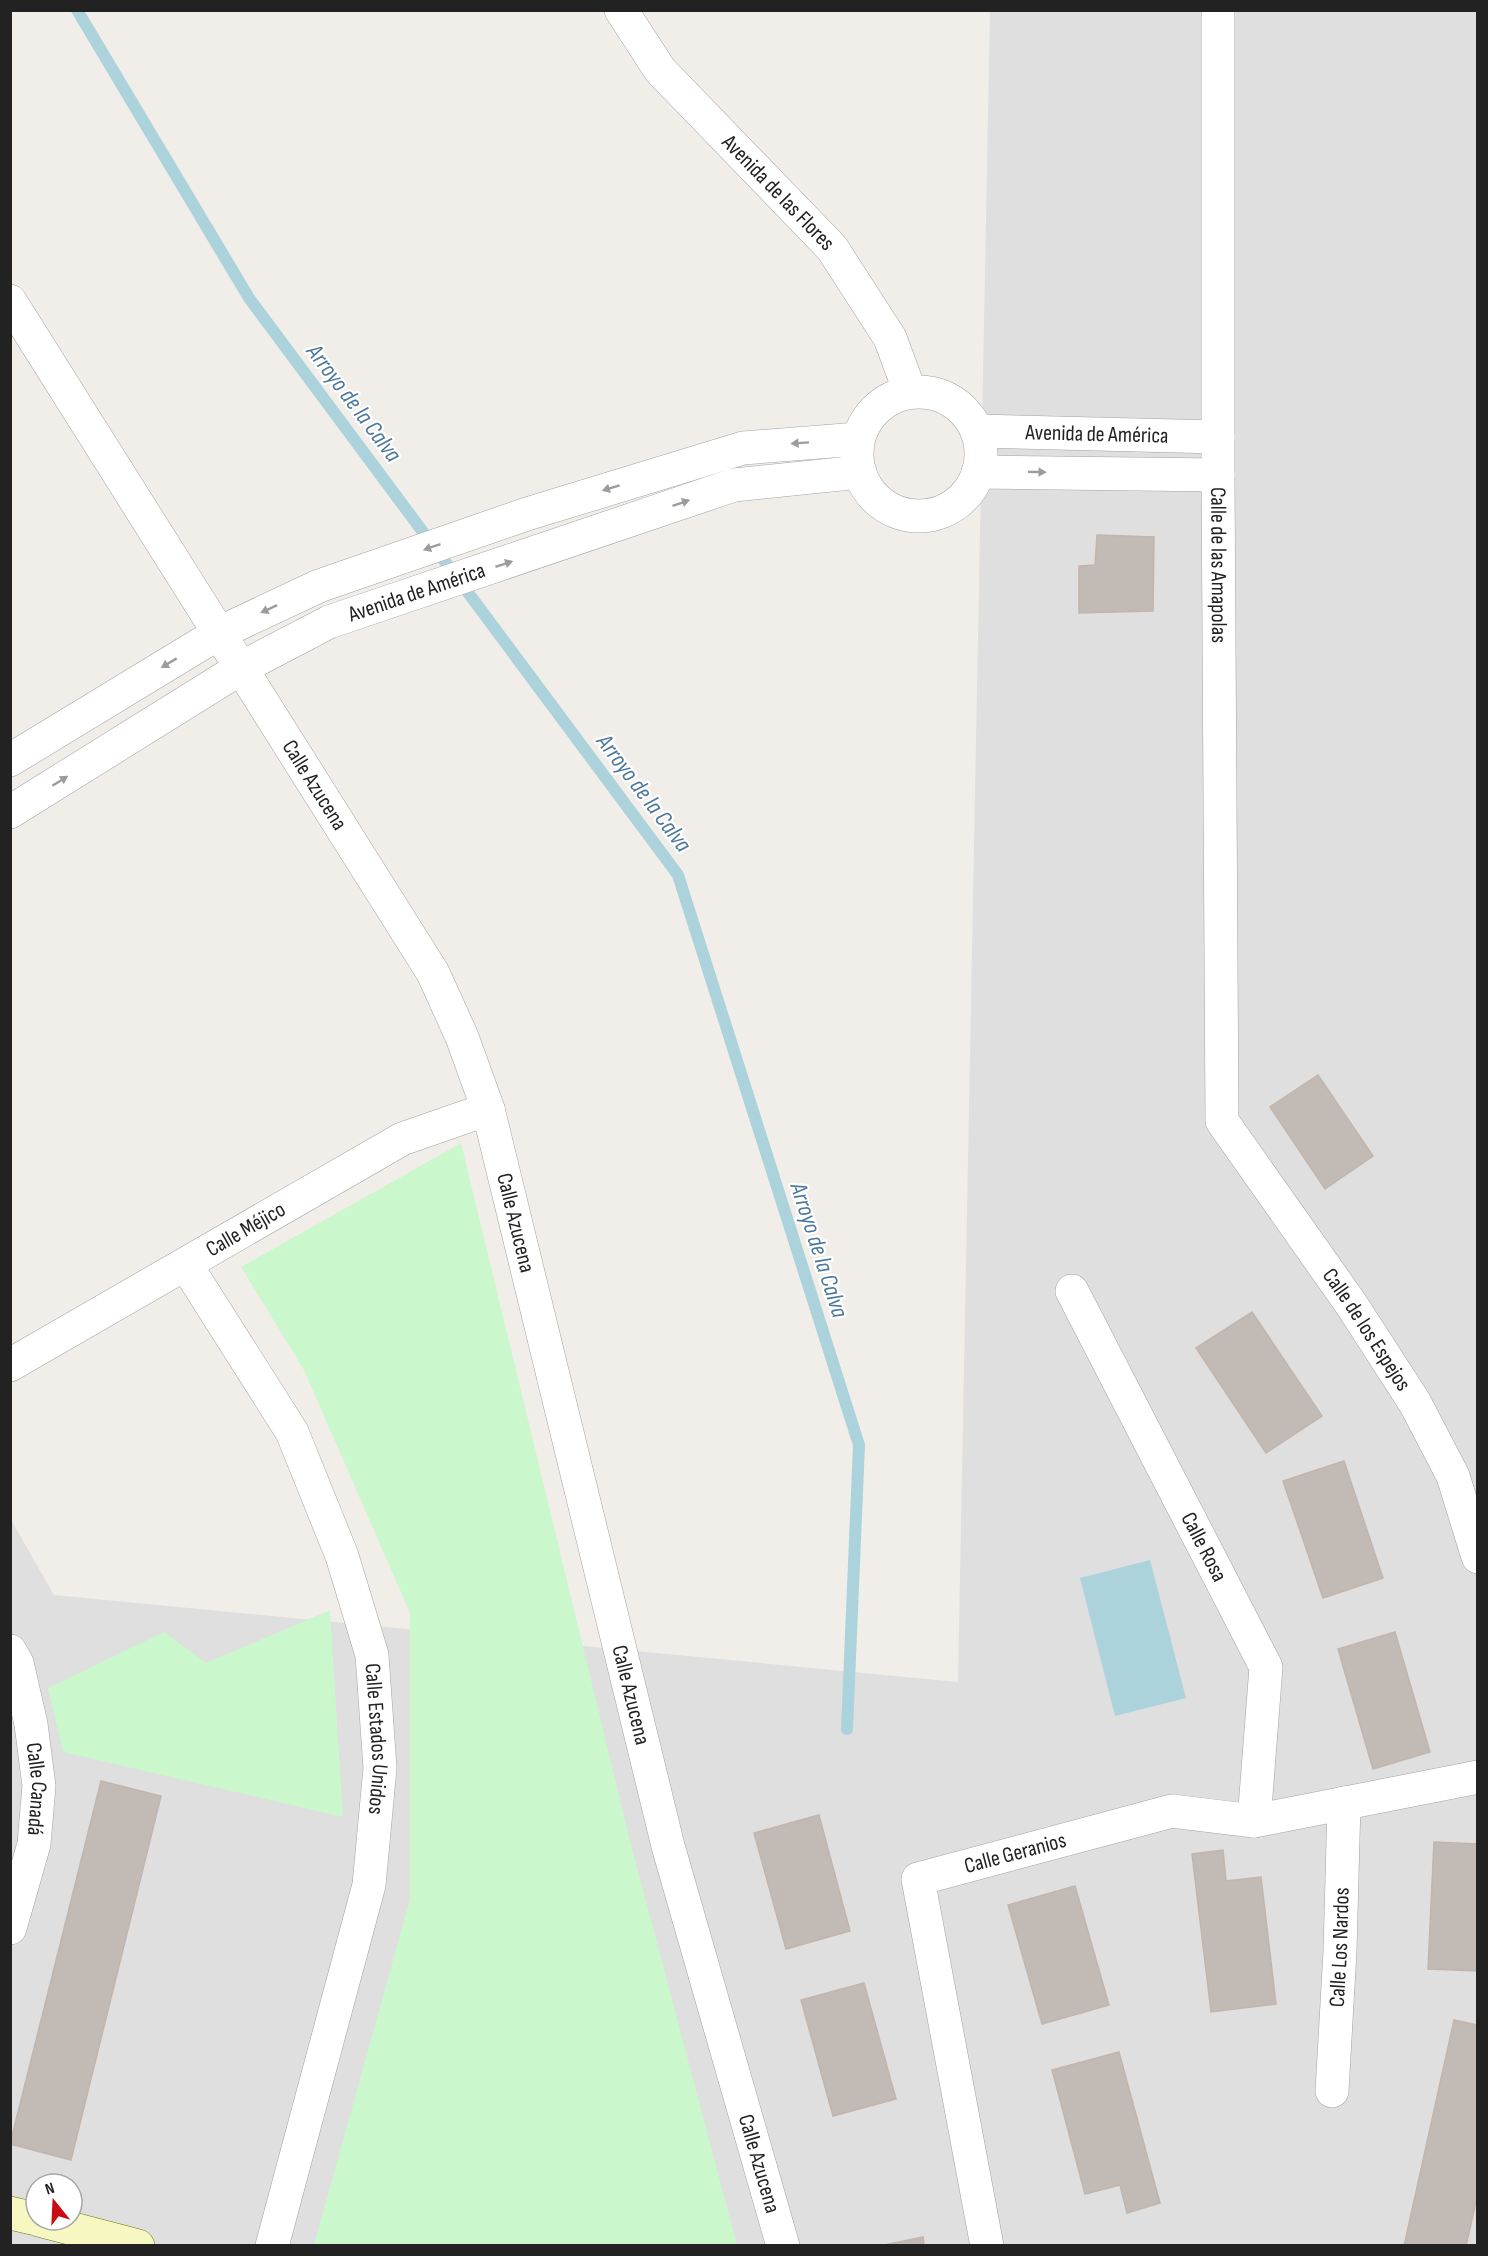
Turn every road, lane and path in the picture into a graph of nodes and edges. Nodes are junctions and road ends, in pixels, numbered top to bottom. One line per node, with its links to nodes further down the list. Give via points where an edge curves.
1 (621, 10): 4 (street, Avenida de las Flores, via 660,70 832,248 890,338)
2 (1218, 10): 6 (street, Calle de las Amapolas)
3 (10, 301): 11 (street, Calle Azucena)
4 (909, 392): 5 (street, via 931,393 950,400 967,414); 7 (street, via 877,408)
5 (977, 431): 6 (street, Avenida de América); 9 (street, via 981,452)
6 (1218, 436): 10 (street, Calle de las Amapolas)
7 (858, 439): 8 (street); 11 (street, Avenida de América, one-way to 11, via 743,448 527,514 319,586)
8 (860, 472): 9 (street, via 879,501 897,512 916,515 936,513 955,504); 12 (street, Avenida de América, one-way to 8, via 329,622 734,484)
9 (978, 472): 10 (street, Avenida de América, one-way to 10)
10 (1218, 475): 16 (street, Calle de las Amapolas)
11 (219, 633): 12 (street, Calle Azucena); 13 (street, Avenida de América, one-way to 13)
12 (241, 668): 14 (street, Avenida de América, one-way to 12); 15 (street, Calle Azucena, via 433,974 462,1037)
13 (10, 760)
14 (10, 812)
15 (488, 1109): 17 (street, Calle Méjico, via 402,1139); 30 (street, Calle Azucena, via 668,1846)
16 (1222, 1120): 20 (street, Calle de los Espejos, via 1415,1403 1453,1476)
17 (186, 1265): 19 (street, Calle Méjico); 29 (street, Calle Estados Unidos, via 292,1432 342,1557 372,1655 380,1768 369,1885)
18 (1072, 1291): 24 (street, Calle Rosa, via 1266,1667)
19 (10, 1365)
20 (1478, 1557)
21 (10, 1651): 25 (street, Calle Canadá, via 17,1664 31,1724 39,1786 34,1844)
22 (1478, 1777): 23 (street, Calle Geranios)
23 (1344, 1803): 24 (street, Calle Geranios); 26 (street, Calle Los Nardos)
24 (1254, 1821): 31 (street, Calle Geranios, via 1172,1811 918,1879)
25 (10, 1928)
26 (1332, 2091)
27 (84, 2232): 28 (street)
28 (138, 2246)
29 (272, 2246)
30 (783, 2246)
31 (987, 2246)

